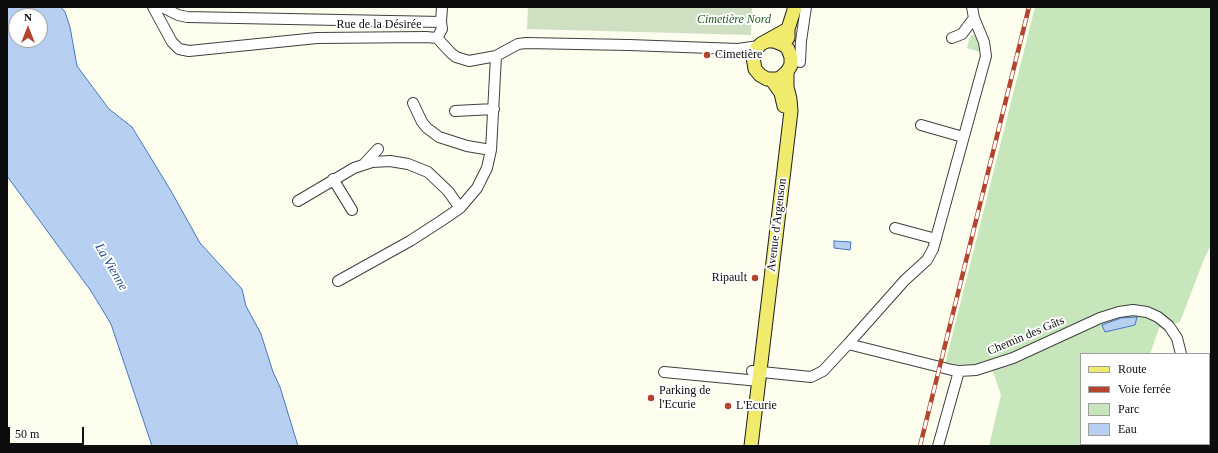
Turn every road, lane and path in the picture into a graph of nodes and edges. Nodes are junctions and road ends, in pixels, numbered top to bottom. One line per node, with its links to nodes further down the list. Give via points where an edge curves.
1 (153, 7): 10 (street, Rue de la Désirée, via 172,42 179,49 189,51 317,38)
2 (162, 7): 8 (street, via 187,17)
3 (442, 7): 8 (street)
4 (795, 7): 9 (main road)
5 (806, 7): 16 (street)
6 (972, 7): 7 (street)
7 (974, 18): 11 (street, via 962,34); 24 (street, via 984,42 986,56)
8 (442, 22): 10 (street, via 442,29)
9 (788, 29): 12 (main road); 14 (main road)
10 (437, 38): 15 (street, Rue de la Désirée, via 450,53 463,60 477,61)
11 (952, 38)
12 (763, 44): 13 (street, Rue de la Désirée); 14 (main road, via 779,42); 17 (main road, via 753,57)
13 (738, 49): 15 (street, Rue de la Désirée, via 526,43 518,44); 17 (street)
14 (788, 50): 18 (main road, via 791,61)
15 (496, 56): 21 (street)
16 (800, 62)
17 (753, 65): 19 (main road, via 760,75)
18 (787, 72): 19 (main road, via 780,78); 39 (main road, Avenue d'Argenson, via 791,111)
19 (771, 80): 39 (main road, Avenue d'Argenson, via 782,96 784,110)
20 (413, 103): 26 (street, via 422,122 439,137)
21 (494, 109): 22 (street); 26 (street)
22 (455, 111)
23 (921, 125): 24 (street)
24 (963, 137): 33 (street)
25 (378, 149): 27 (street)
26 (491, 150): 30 (street, via 482,180)
27 (364, 164): 28 (street); 30 (street, via 399,161 418,167 436,179)
28 (333, 179): 29 (street); 31 (street)
29 (298, 201)
30 (460, 208): 34 (street, via 410,241)
31 (352, 210)
32 (895, 228): 33 (street)
33 (936, 239): 35 (street, via 934,249 927,260 905,280)
34 (338, 281)
35 (848, 344): 37 (street, Chemin des Gâts); 39 (street, via 823,371 811,376)
36 (1181, 353): 37 (street, Chemin des Gâts, via 1169,326 1147,312 1133,310 1100,318 1013,358 976,370)
37 (959, 371): 42 (street)
38 (664, 372): 39 (street)
39 (755, 377): 40 (main road); 41 (main road)
40 (743, 446)
41 (751, 446)
42 (938, 446)

